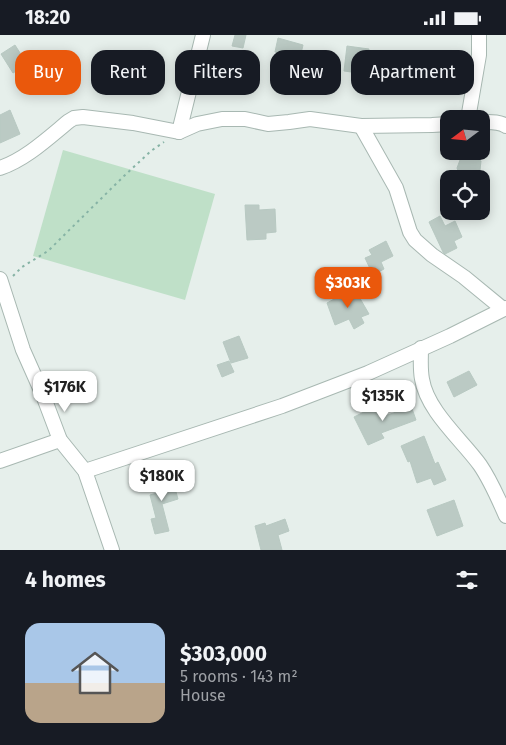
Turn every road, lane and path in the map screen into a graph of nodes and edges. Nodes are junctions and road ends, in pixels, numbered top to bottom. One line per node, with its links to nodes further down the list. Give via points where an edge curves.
1 (202, 35): 8 (street)
2 (479, 35): 3 (street, via 479,55)
3 (470, 110)
4 (490, 122): 7 (street)
5 (440, 125): 6 (street)
6 (361, 126): 8 (street, via 310,119 268,124 222,119); 11 (street, via 396,188 415,240)
7 (506, 126)
8 (179, 132): 9 (street, via 133,123 74,118 22,158); 10 (path, via 124,176 48,251)
9 (0, 169)
10 (1, 283): 13 (street, via 23,350)
11 (504, 308): 12 (street)
12 (421, 348): 15 (street, via 368,373 290,402); 16 (street, via 422,379 427,395 446,425 483,469)
13 (60, 440): 14 (street); 15 (street)
14 (0, 461)
15 (86, 471): 17 (street)
16 (506, 516)
17 (112, 550)

